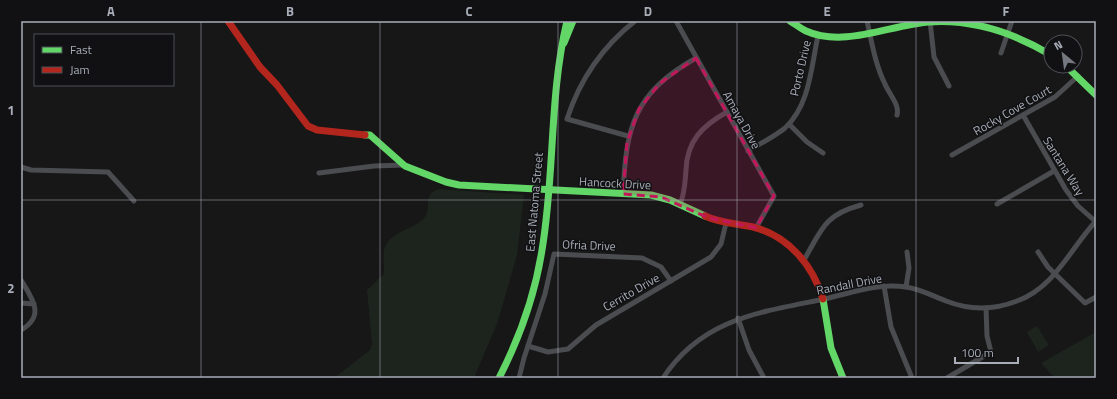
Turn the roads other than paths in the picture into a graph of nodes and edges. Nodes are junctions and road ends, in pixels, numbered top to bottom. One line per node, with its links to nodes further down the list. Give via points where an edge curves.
1 (228, 21): 29 (street, via 257,63 308,126 317,130 370,135)
2 (567, 21): 13 (street, East Natoma Street)
3 (573, 21): 13 (street)
4 (636, 21): 25 (street, via 609,45 591,67 577,92 567,119)
5 (676, 21): 16 (street, Amaya Drive)
6 (790, 21): 12 (street)
7 (867, 21): 10 (street)
8 (1012, 21): 11 (street)
9 (930, 22): 10 (street); 11 (street, via 966,24); 19 (street, via 934,57)
10 (869, 32): 12 (street, via 840,37); 22 (street, via 879,71 898,109)
11 (1007, 34): 14 (street); 15 (street)
12 (818, 36): 24 (street, Porto Drive, via 805,97 801,108)
13 (561, 46): 33 (street, East Natoma Street)
14 (1043, 50)
15 (1001, 53)
16 (696, 58): 21 (street, Amaya Drive); 25 (street, via 672,72 654,89 639,109)
17 (1076, 74): 18 (street)
18 (1078, 76): 20 (street); 23 (street, Rocky Cove Court, via 1061,93)
19 (949, 86)
20 (1096, 95)
21 (727, 112): 26 (street, Amaya Drive); 36 (street, via 702,128 690,145)
22 (897, 116)
23 (1023, 116): 28 (street, Rocky Cove Court); 31 (street, Santana Way)
24 (789, 124): 26 (street, Porto Drive, via 775,136); 27 (street, via 807,142)
25 (628, 136): 34 (street, via 624,158)
26 (748, 151): 41 (street, Amaya Drive, via 774,196)
27 (823, 153)
28 (952, 155)
29 (405, 166): 32 (street, via 374,166); 33 (street, Hancock Drive, via 453,184)
30 (21, 167): 35 (street, via 31,170 108,172)
31 (1054, 171): 37 (street); 39 (street, Santana Way, via 1072,199)
32 (319, 173)
33 (547, 191): 34 (street, Hancock Drive); 58 (street, East Natoma Street, via 545,228 534,288 522,327)
34 (623, 194): 36 (street, Hancock Drive, via 651,195)
35 (134, 201)
36 (680, 204): 40 (street, Hancock Drive)
37 (997, 204)
38 (861, 205): 44 (street, via 842,210 831,217)
39 (1096, 221): 45 (street, Randall Drive, via 1078,241)
40 (726, 223): 41 (street, Hancock Drive); 47 (street, Cerrito Drive, via 723,240 714,254)
41 (756, 228): 44 (street, Hancock Drive, via 782,240)
42 (907, 252): 49 (street)
43 (1038, 252): 45 (street)
44 (804, 260): 51 (street, Hancock Drive, via 817,280)
45 (1056, 274): 50 (street, via 1085,303); 54 (street, Randall Drive, via 1039,289 1022,299)
46 (21, 280): 53 (street)
47 (671, 281): 57 (street, Cerrito Drive, via 592,327 568,349 548,352); 57 (street, Ofria Drive, via 661,267 642,258 554,254 542,307)
48 (884, 286): 49 (street, Randall Drive); 51 (street, Randall Drive); 63 (street, via 891,327)
49 (906, 287): 54 (street, Randall Drive, via 967,307)
50 (1096, 297)
51 (823, 299): 55 (street, Randall Drive); 62 (street, Hancock Drive, via 831,348)
52 (21, 303): 53 (street)
53 (34, 304): 56 (street, via 33,322)
54 (986, 308): 64 (street, via 987,336 991,352)
55 (738, 318): 60 (street, Randall Drive, via 700,338 680,356); 61 (street, via 749,350)
56 (21, 330)
57 (528, 346): 59 (street, Ofria Drive)
58 (500, 378)
59 (520, 378)
60 (663, 378)
61 (764, 378)
62 (843, 378)
63 (912, 378)
64 (947, 378)

